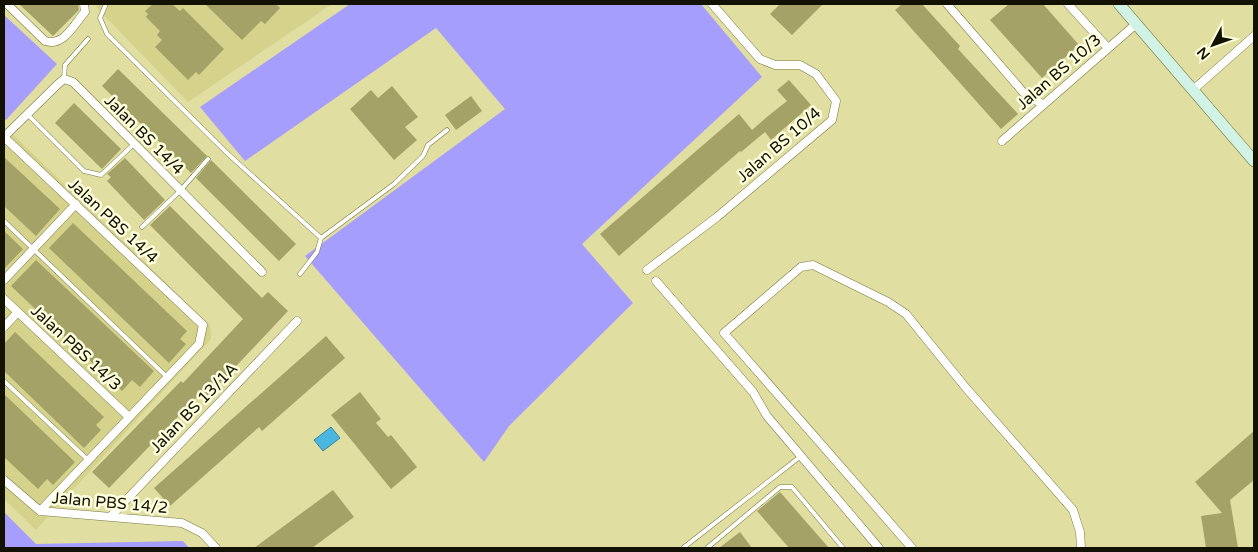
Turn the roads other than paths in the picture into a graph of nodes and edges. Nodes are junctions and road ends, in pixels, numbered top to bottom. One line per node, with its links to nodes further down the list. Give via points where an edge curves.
1 (7, 4): 2 (street, via 52,44 60,42 85,12)
2 (84, 4)
3 (106, 4): 26 (lane, via 100,18 107,34 228,154)
4 (712, 4): 28 (street, Jalan BS 10/4, via 760,59 775,65 800,65 816,74 836,101 832,120 717,217)
5 (947, 4): 14 (street, via 1023,92)
6 (1068, 4): 11 (street)
7 (1119, 4): 8 (street)
8 (1136, 24): 11 (street, Jalan BS 10/3); 13 (street)
9 (1254, 36): 13 (street)
10 (88, 39): 12 (lane, via 65,65)
11 (1107, 47): 14 (street, Jalan BS 10/3, via 1065,88)
12 (64, 79): 15 (street); 19 (street, Jalan BS 14/4, via 73,82)
13 (1193, 90): 21 (street)
14 (1042, 104): 18 (street, Jalan BS 10/3)
15 (27, 114): 17 (street); 19 (lane, via 84,171 90,173 101,175)
16 (447, 130): 26 (lane, via 428,145 423,156 394,184)
17 (4, 137): 23 (street, Jalan PBS 14/4)
18 (1002, 141)
19 (134, 144): 22 (street, Jalan BS 14/4)
20 (208, 159): 22 (lane)
21 (1254, 161)
22 (180, 191): 25 (lane); 29 (street, Jalan BS 14/4)
23 (76, 204): 27 (street); 37 (street, Jalan PBS 14/4, via 203,326 199,344)
24 (4, 221): 27 (lane)
25 (142, 227)
26 (321, 238): 30 (lane, via 317,252)
27 (33, 249): 31 (street); 37 (lane)
28 (647, 270)
29 (262, 272)
30 (300, 274)
31 (4, 280)
32 (656, 281): 40 (street, via 753,392 767,416)
33 (4, 299): 34 (street, Jalan PBS 14/3)
34 (17, 313): 36 (street); 39 (street, Jalan PBS 14/3)
35 (297, 321): 44 (street, Jalan BS 13/1A)
36 (4, 327)
37 (167, 377): 39 (street)
38 (4, 381): 41 (lane)
39 (129, 417): 41 (street)
40 (800, 456): 47 (lane); 51 (street)
41 (88, 460): 43 (street)
42 (4, 480): 43 (street, Jalan PBS 14/2)
43 (40, 511): 44 (street, Jalan PBS 14/2)
44 (111, 516): 46 (street, Jalan PBS 14/2, via 182,523 202,533)
45 (713, 543): 48 (lane); 49 (lane); 50 (lane, via 780,487 792,487)
46 (216, 548)
47 (683, 548)
48 (707, 548)
49 (717, 548)
50 (843, 548)
51 (879, 548)
52 (912, 548): 53 (street, via 724,333 801,267 813,265 906,314 1073,510)
53 (1081, 548)

